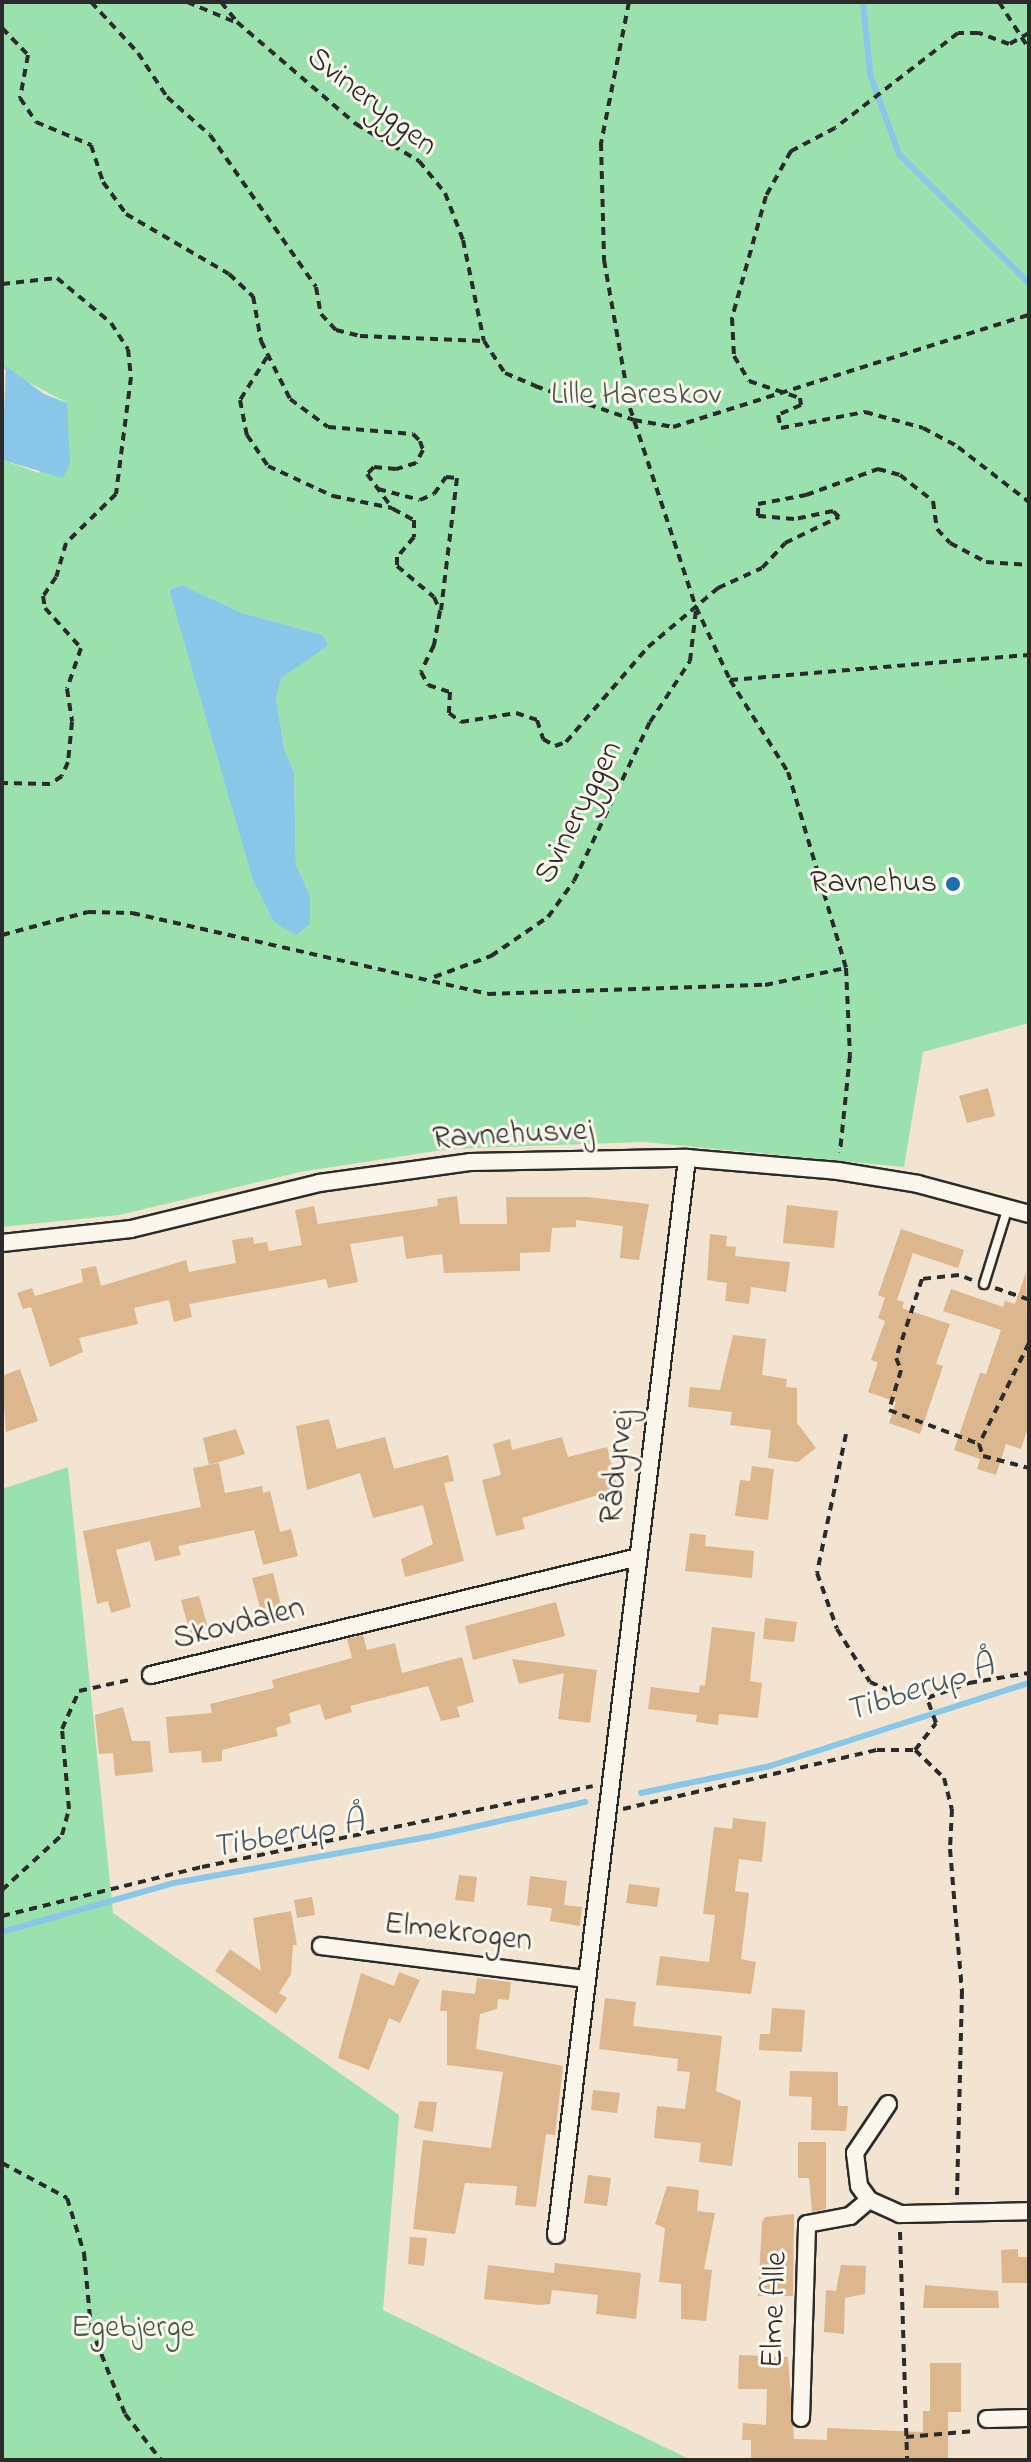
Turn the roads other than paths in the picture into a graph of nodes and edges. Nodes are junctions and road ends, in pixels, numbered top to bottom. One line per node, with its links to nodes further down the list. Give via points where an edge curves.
1 (687, 1158): 2 (street, Ravnehusvej, via 838,1171); 4 (street, Ravnehusvej, via 470,1162 319,1183 131,1229); 6 (street, Rådyrvej)
2 (1008, 1206): 3 (street, Ravnehusvej); 5 (lane)
3 (1029, 1214)
4 (2, 1243)
5 (984, 1284)
6 (635, 1558): 7 (street, Skovdalen); 9 (street, Rådyrvej)
7 (151, 1675)
8 (321, 1946): 9 (street, Elmekrogen)
9 (587, 1979): 13 (street)
10 (888, 2104): 11 (street, via 855,2153 857,2178)
11 (869, 2200): 12 (street, via 900,2214); 14 (street, Elme Alle, via 850,2216 807,2224)
12 (1029, 2211)
13 (556, 2235)
14 (801, 2418)
15 (1029, 2418): 16 (street)
16 (987, 2419)

